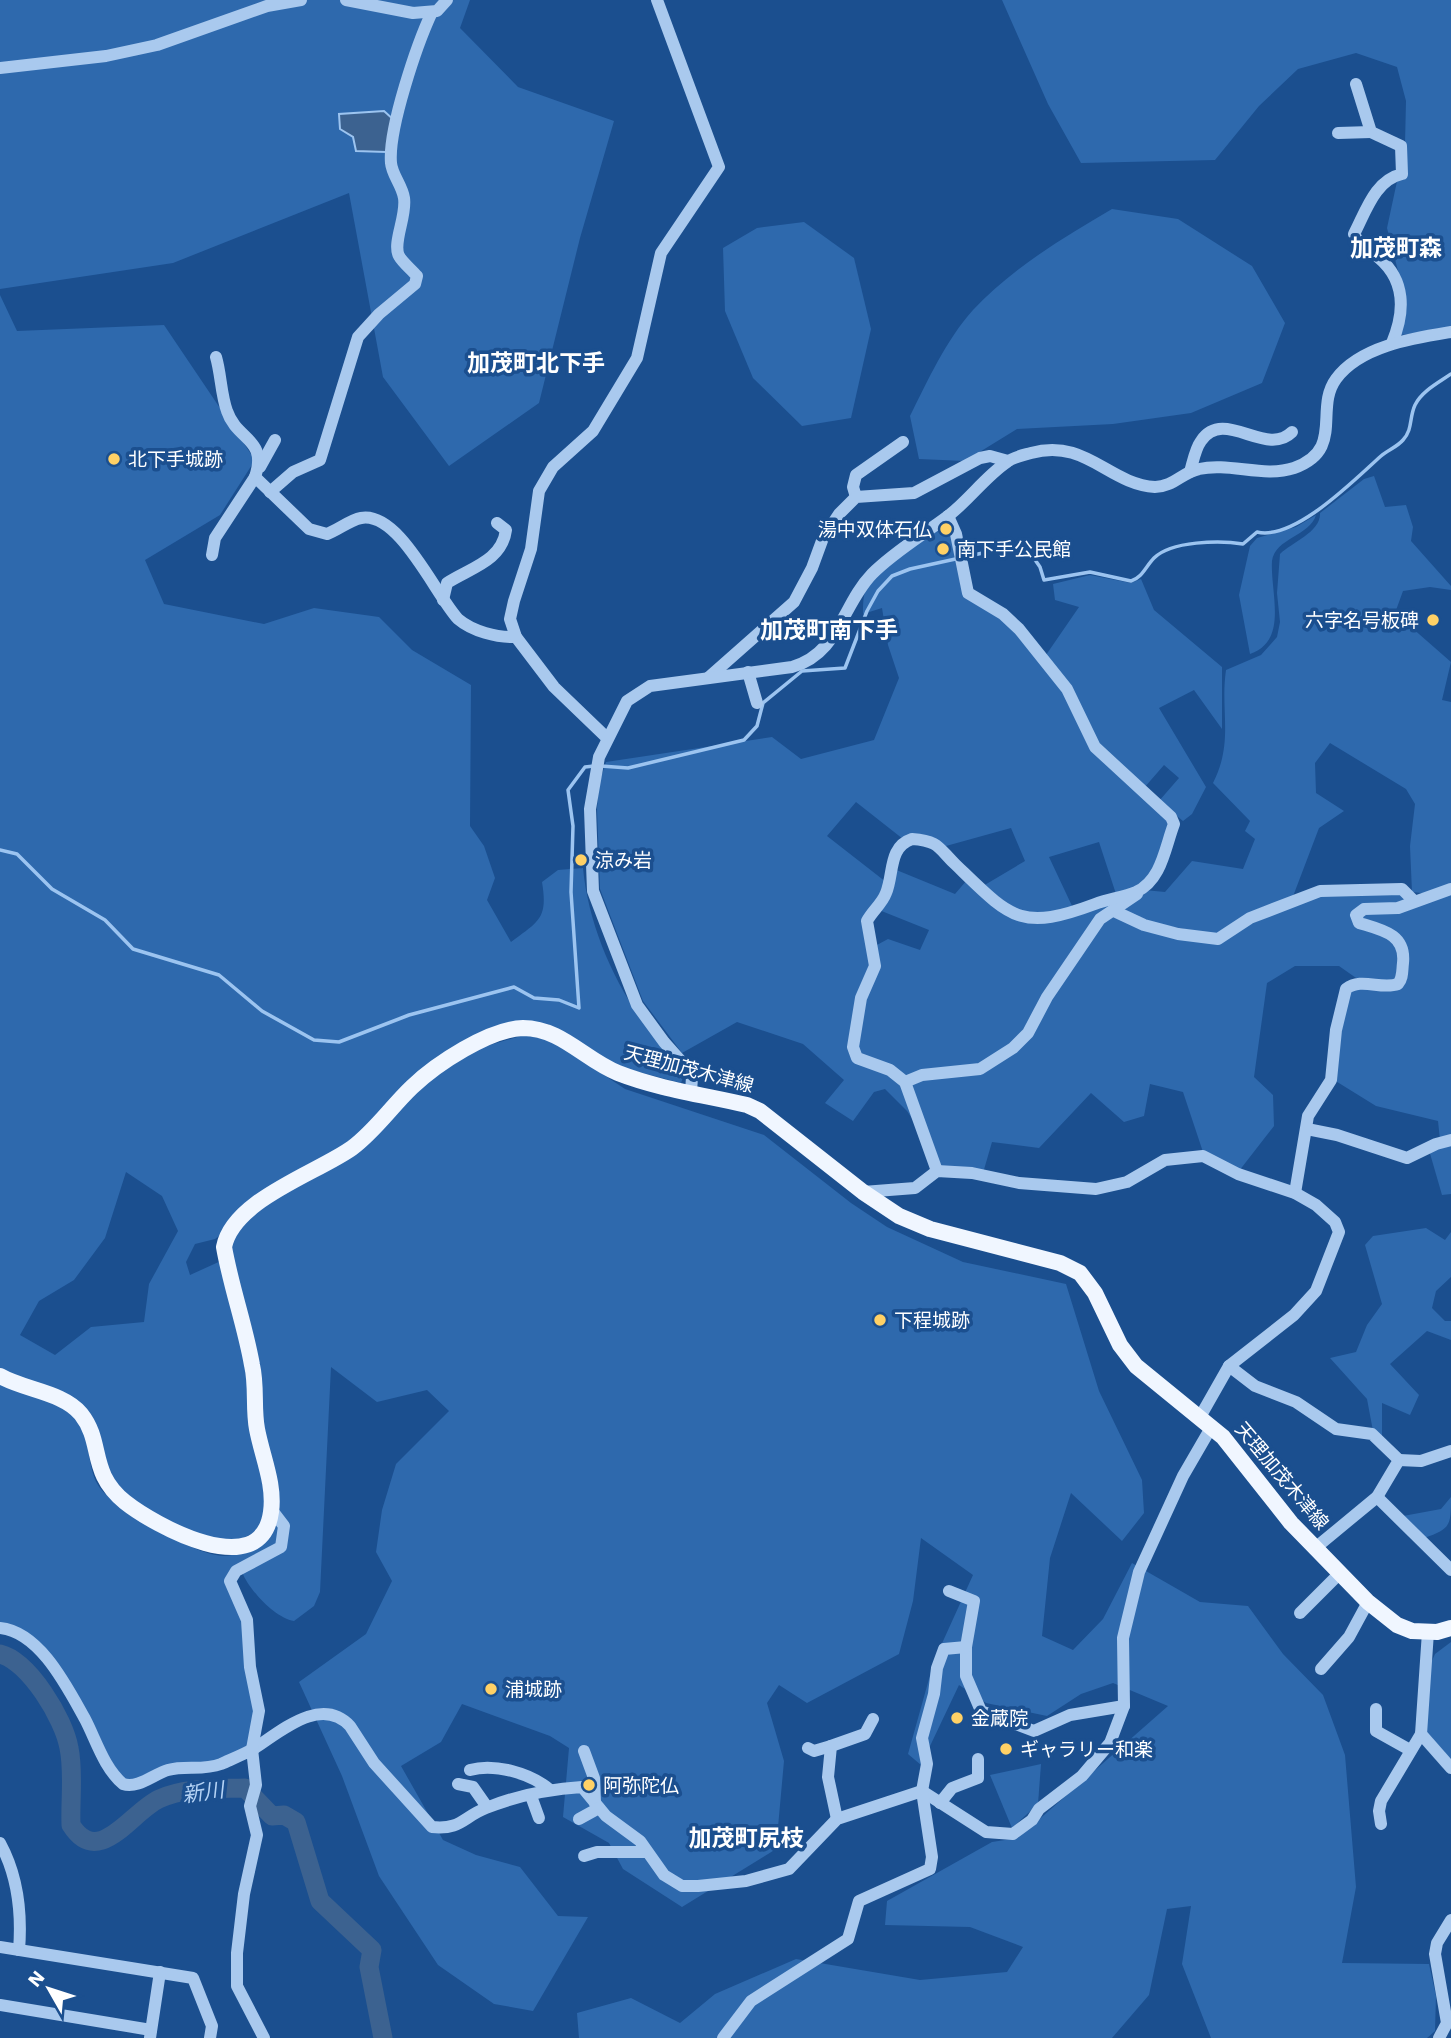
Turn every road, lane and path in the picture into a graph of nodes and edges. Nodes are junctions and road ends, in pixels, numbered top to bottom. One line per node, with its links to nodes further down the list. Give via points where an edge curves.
1 (301, 0): 6 (street, via 267,6 158,46)
2 (346, 0): 5 (street, via 413,13)
3 (447, 0): 5 (street)
4 (657, 0): 25 (street, via 719,167 661,253 632,368 593,431 553,467 539,491 531,549 510,619)
5 (432, 12): 19 (street, via 414,51 390,147 391,167 404,196 405,218 396,247 417,276 415,284 358,337 320,460 293,472)
6 (0, 68)
7 (1356, 84): 8 (street)
8 (1371, 132): 9 (street); 11 (street, via 1401,146 1402,174 1388,177 1377,190 1354,234 1357,242 1394,272 1401,285 1399,326)
9 (1338, 133)
10 (1451, 332): 11 (street)
11 (1392, 343): 17 (street, via 1337,378 1329,393 1324,444 1310,459 1284,469 1205,468)
12 (216, 357): 18 (street, via 229,416 258,450)
13 (1292, 432): 17 (street, via 1277,440 1231,428 1215,432 1201,440)
14 (275, 440): 18 (street)
15 (903, 442): 20 (street, via 856,475)
16 (1008, 461): 17 (street, via 1050,448 1063,449 1156,487); 20 (street, via 981,458 914,493); 21 (street)
17 (1190, 472)
18 (255, 477): 19 (street); 23 (street, via 220,528)
19 (270, 492): 24 (street, via 309,529 327,534 360,518 375,518 392,528)
20 (856, 497): 27 (street, via 823,538 794,602)
21 (948, 516): 26 (street, via 870,576 822,652 792,667); 31 (street, via 968,593 1010,620 1067,689 1095,747 1171,817 1174,824 1159,869)
22 (497, 523): 24 (street, via 506,530 505,541 479,566 447,583)
23 (212, 555)
24 (443, 600): 25 (street, via 467,626)
25 (516, 637): 29 (street, via 554,687)
26 (748, 673): 27 (street); 28 (street)
27 (707, 678): 29 (street, via 641,688 626,701)
28 (757, 703)
29 (606, 737): 35 (street, via 590,809 593,891 637,1004 688,1069)
30 (1451, 889): 32 (street)
31 (1140, 890): 33 (street); 34 (street, via 1038,921 1002,906 938,844 905,842 893,860 886,895 867,921 875,966 861,998 853,1047 857,1058 890,1070)
32 (1414, 901): 33 (street, via 1402,889 1320,891 1250,918 1218,939 1144,925); 36 (street, via 1391,909 1364,909 1356,915 1359,923 1387,932 1401,943 1401,980 1391,987 1355,984 1346,989 1331,1080 1311,1110)
33 (1114, 911): 34 (street, via 1100,919 1028,1033 1013,1048 980,1069 922,1075)
34 (905, 1082): 38 (street)
35 (691, 1092): 39 (main road, 天理加茂木津線, via 760,1111); 47 (main road, 天理加茂木津線, via 614,1072 549,1032 510,1030 471,1046 424,1077 359,1142 295,1179 236,1223 224,1247 253,1368 255,1414)
36 (1307, 1129): 37 (street, via 1407,1158); 40 (street)
37 (1451, 1140)
38 (937, 1171): 39 (street, via 915,1188); 40 (street, via 1096,1188 1127,1182 1165,1160 1203,1156 1277,1190)
39 (863, 1192): 43 (main road, 天理加茂木津線, via 899,1216 930,1229 1072,1268 1095,1293 1120,1345 1136,1366)
40 (1295, 1193): 41 (street, via 1323,1210 1338,1228 1337,1239 1320,1283 1300,1310)
41 (1229, 1366): 43 (street); 45 (street, via 1255,1386 1296,1402 1336,1429 1372,1434)
42 (0, 1376): 47 (main road, via 77,1410 91,1433 100,1472 112,1491 141,1514 176,1532 212,1547 239,1545 261,1533)
43 (1206, 1422): 48 (main road, 天理加茂木津線, via 1234,1448); 59 (street, via 1139,1572 1123,1638)
44 (1451, 1451): 45 (street, via 1421,1461)
45 (1399, 1460): 46 (street)
46 (1377, 1497): 48 (street); 49 (street)
47 (271, 1509): 65 (street, via 284,1525 282,1547 236,1571 230,1581 249,1630 250,1667 259,1711)
48 (1314, 1549): 50 (main road, 天理加茂木津線)
49 (1451, 1570)
50 (1339, 1574): 52 (main road, 天理加茂木津線); 53 (street)
51 (948, 1591): 57 (street, via 974,1601)
52 (1368, 1602): 56 (main road, 天理加茂木津線, via 1397,1625); 58 (street, via 1349,1637)
53 (1300, 1613)
54 (0, 1628): 65 (street, via 23,1634 39,1650 123,1784 132,1786 175,1769 218,1765)
55 (1451, 1628): 56 (main road, 天理加茂木津線)
56 (1428, 1632): 62 (street)
57 (966, 1647): 59 (street, via 970,1691 981,1711 1005,1722 1034,1731 1070,1715); 73 (street, via 944,1649 937,1668 922,1738 927,1764)
58 (1321, 1669)
59 (1124, 1706): 75 (street, via 1110,1743 1094,1764 1013,1834 986,1832)
60 (1376, 1709): 66 (street, via 1376,1731)
61 (873, 1719): 63 (street, via 865,1734)
62 (1421, 1734): 66 (street); 69 (street)
63 (831, 1746): 64 (street, via 814,1751); 80 (street, via 828,1777)
64 (808, 1748)
65 (253, 1749): 77 (street, via 286,1725 305,1717 329,1716 345,1721 374,1763 432,1827 458,1826); 93 (street, via 256,1785 250,1806 257,1835 244,1894 237,1986)
66 (1410, 1750): 81 (street, via 1381,1801)
67 (584, 1751): 76 (street, via 594,1778)
68 (978, 1759): 75 (street, via 978,1778 952,1788)
69 (1451, 1769)
70 (470, 1770): 72 (street, via 486,1766 509,1770 539,1780)
71 (458, 1784): 77 (street, via 473,1787)
72 (550, 1790): 74 (street); 76 (street, via 582,1787)
73 (922, 1791): 75 (street); 80 (street); 94 (street, via 930,1869 859,1902 848,1939 751,2001)
74 (531, 1796): 77 (street); 78 (street)
75 (940, 1803)
76 (597, 1806): 79 (street); 83 (street, via 630,1831)
77 (487, 1807)
78 (538, 1818)
79 (579, 1819)
80 (837, 1819): 83 (street, via 789,1869 746,1881 682,1886 664,1875)
81 (1381, 1824)
82 (0, 1843): 87 (street, via 17,1890)
83 (646, 1852): 84 (street)
84 (584, 1856)
85 (1451, 1920): 90 (street, via 1435,1954)
86 (0, 1947): 87 (street)
87 (19, 1950): 88 (street)
88 (160, 1972): 91 (street); 92 (street, via 193,1978 212,2026)
89 (0, 2005): 91 (street)
90 (1449, 2022): 95 (street)
91 (150, 2034)
92 (210, 2038)
93 (264, 2038)
94 (723, 2038)
95 (1439, 2038)

